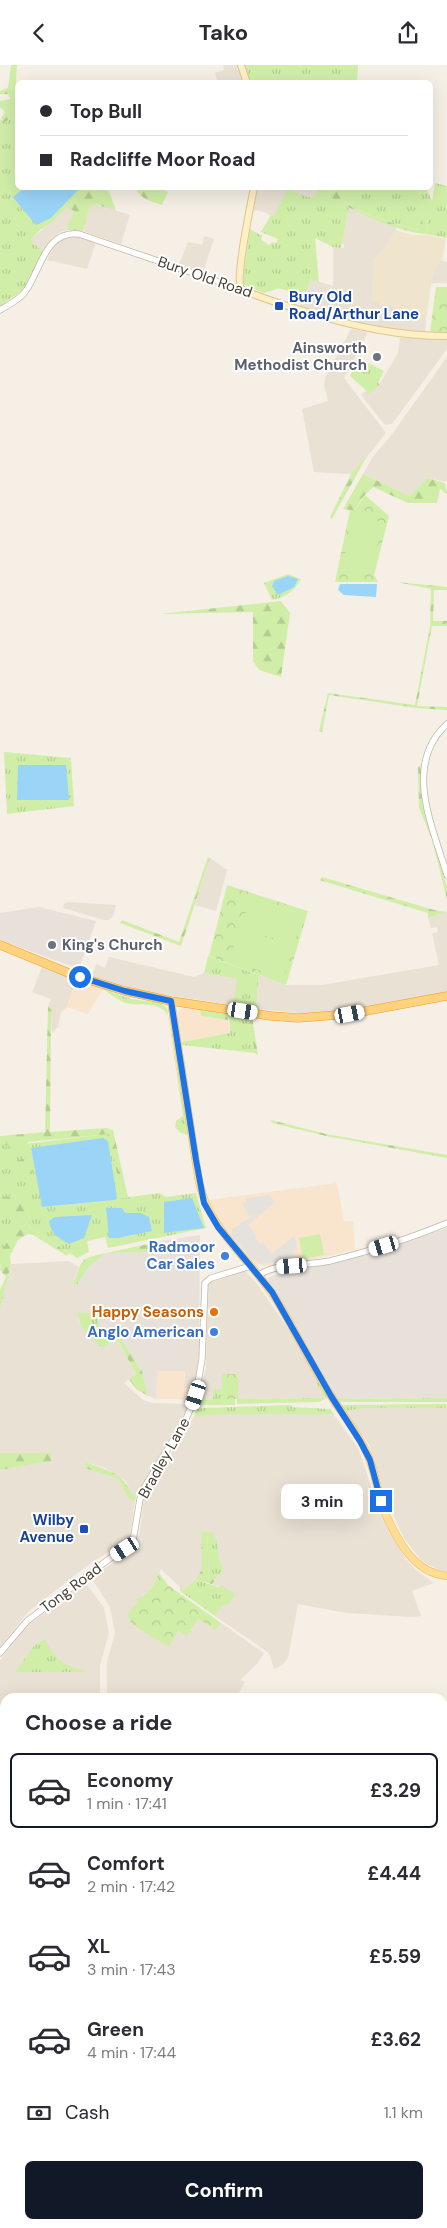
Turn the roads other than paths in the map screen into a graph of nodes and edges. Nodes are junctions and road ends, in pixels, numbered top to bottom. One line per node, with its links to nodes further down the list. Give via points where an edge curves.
1 (241, 65): 2 (main road)
2 (246, 80)
3 (254, 190): 4 (main road)
4 (239, 287): 5 (street, Bury Old Road, via 68,233 50,245 20,297); 6 (main road, Bury Old Road, via 282,305 353,326 400,335)
5 (0, 311)
6 (447, 336)
7 (447, 723): 8 (street, via 430,744 423,780 426,806)
8 (447, 875)
9 (0, 945): 11 (highway, via 105,985)
10 (447, 996): 11 (highway, via 350,1014 298,1018)
11 (171, 1001): 13 (main road, via 202,1194 213,1219)
12 (447, 1223): 14 (street, via 378,1248 314,1264 273,1268)
13 (249, 1263): 14 (main road); 15 (street, Bradley Lane, via 238,1270 211,1277 205,1283 202,1359 196,1395 186,1419 141,1493)
14 (259, 1275): 16 (main road, via 367,1453 381,1501 406,1551 422,1567)
15 (136, 1522): 17 (street, Tong Road, via 130,1545 27,1621)
16 (447, 1576)
17 (0, 1653)

